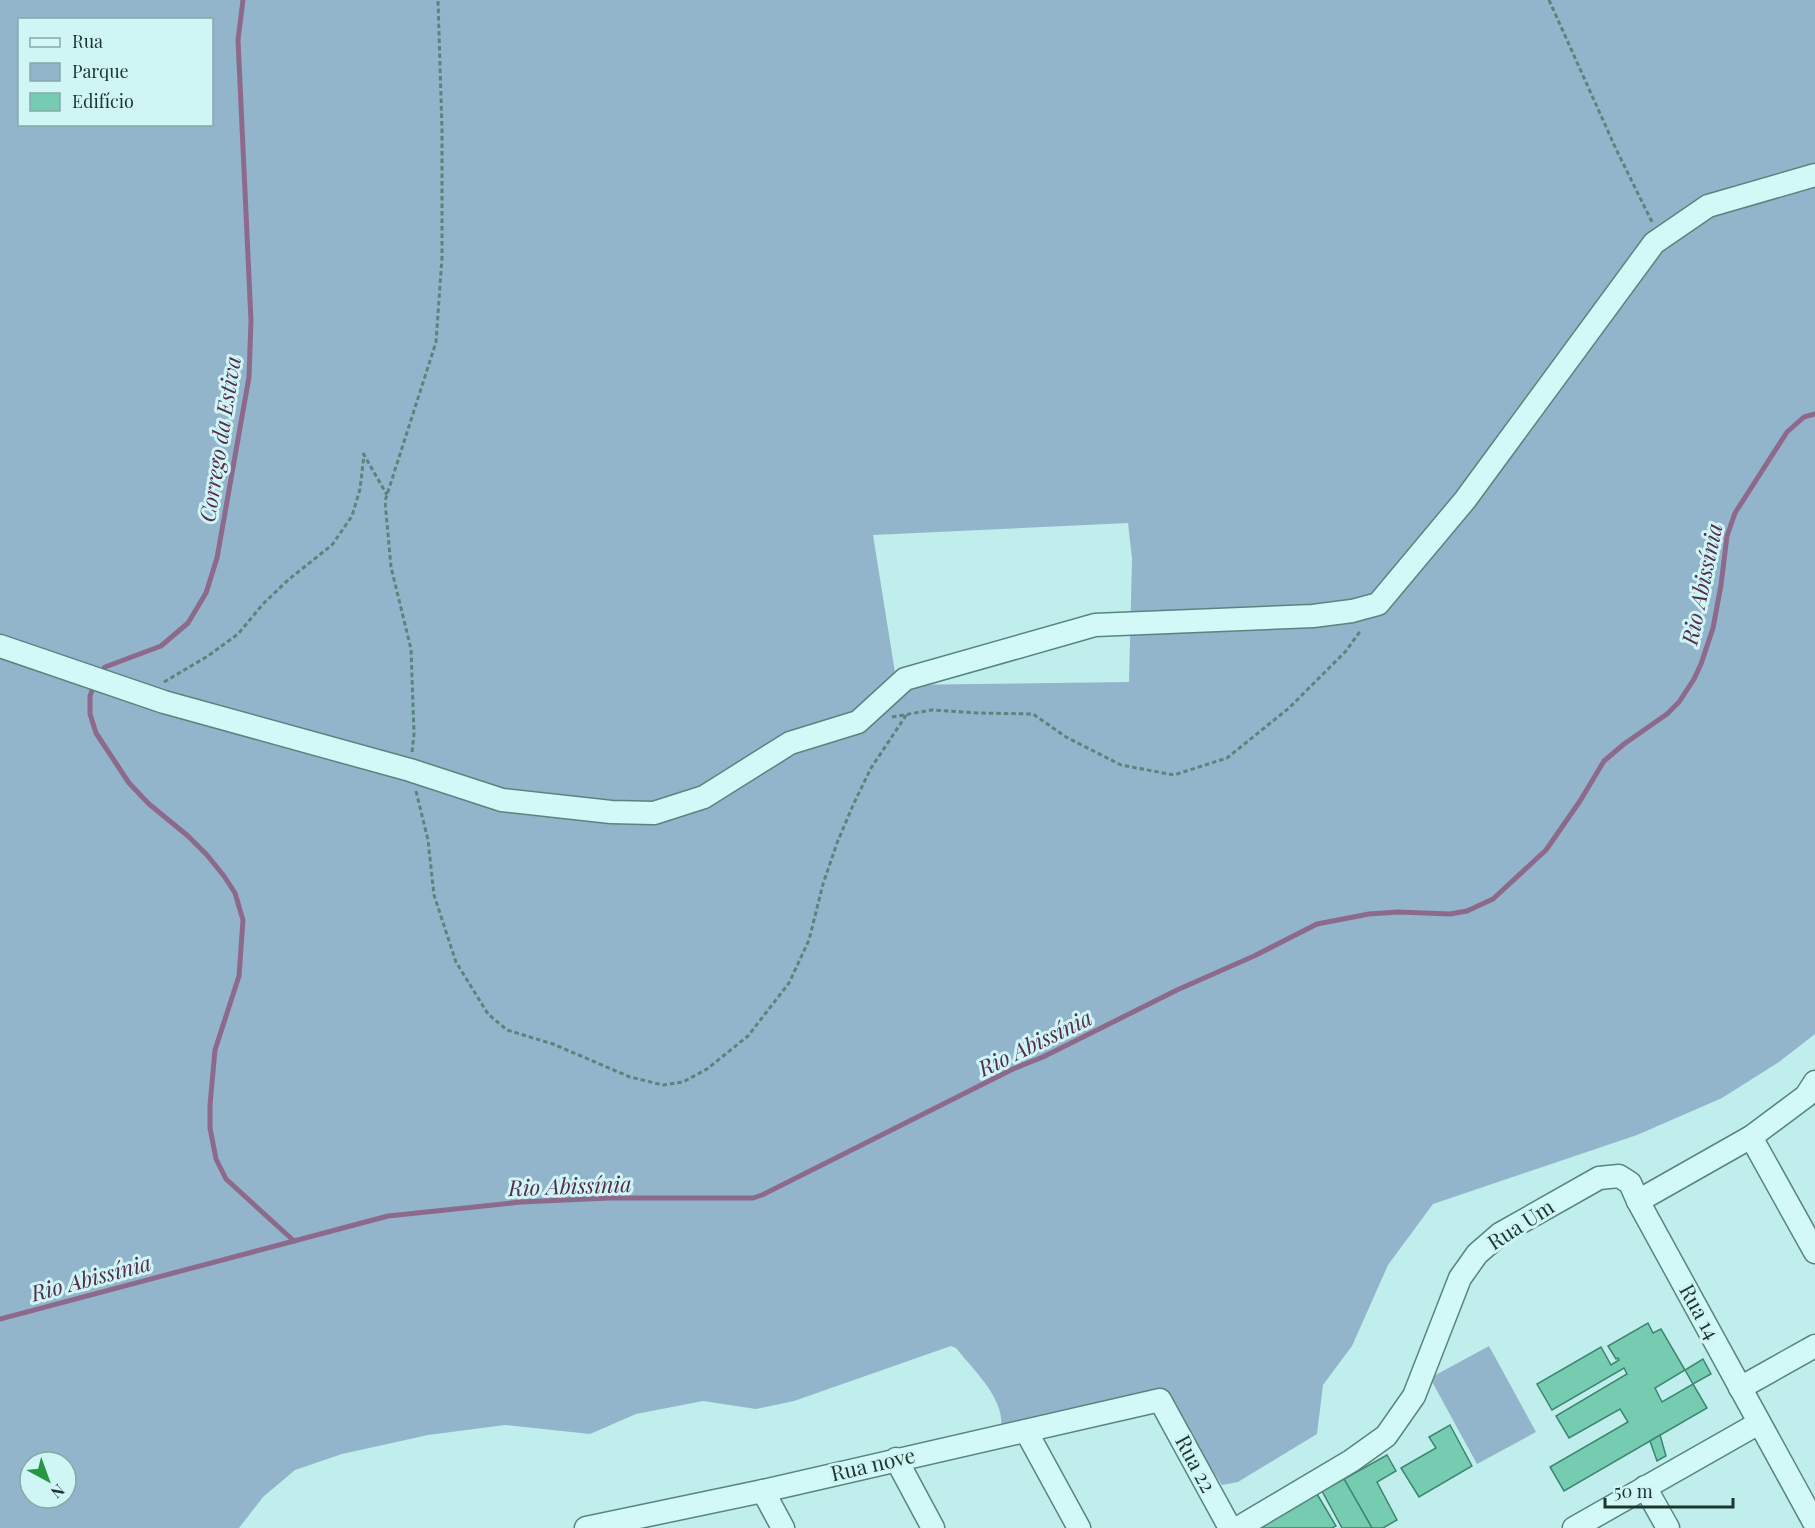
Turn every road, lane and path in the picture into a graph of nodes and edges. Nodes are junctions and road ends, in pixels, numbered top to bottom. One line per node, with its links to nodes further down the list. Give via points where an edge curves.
1 (438, 0): 5 (path, via 442,258 436,342)
2 (1549, 0): 4 (path)
3 (1815, 175): 4 (street, via 1708,206)
4 (1660, 239): 6 (street, via 1465,500)
5 (387, 495): 8 (path, via 363,454 360,489 352,516 332,545 263,604 238,634); 11 (path, via 391,567 411,649)
6 (1378, 604): 9 (path, via 1346,651 1289,708 1227,758 1174,775 1121,765 1066,737 1033,714 933,710); 11 (street, via 1313,616 1095,625 905,679 858,722 790,743 704,797 654,813 502,800)
7 (0, 646): 8 (street)
8 (145, 696): 11 (street)
9 (907, 714): 10 (path); 11 (path, via 871,768 854,803 823,884 809,940 789,983 748,1036 707,1069 683,1082 663,1085 630,1077 553,1044 507,1030 488,1014 456,962 434,895 428,840)
10 (887, 718)
11 (411, 770)
12 (1815, 1082): 13 (street, via 1806,1096)
13 (1751, 1137): 14 (street); 15 (street)
14 (1638, 1201): 17 (street, Rua 14); 31 (street, Rua Um, via 1630,1183 1619,1176 1599,1178 1500,1234 1477,1254 1460,1278 1414,1396 1386,1436)
15 (1815, 1252)
16 (1815, 1346): 17 (street)
17 (1740, 1388): 19 (street, Rua 14)
18 (1160, 1400): 20 (street, Rua nove); 30 (street, Rua 22)
19 (1759, 1423): 22 (street); 25 (street, Rua 14)
20 (1026, 1431): 21 (street, Rua nove); 29 (street)
21 (896, 1460): 23 (street, Rua nove); 28 (street)
22 (1645, 1487): 32 (street); 33 (street)
23 (763, 1491): 24 (street, Rua nove); 27 (street)
24 (633, 1523): 26 (street, Rua nove)
25 (1815, 1524)
26 (586, 1528)
27 (783, 1528)
28 (933, 1528)
29 (1079, 1528)
30 (1230, 1528)
31 (1238, 1528)
32 (1574, 1528)
33 (1668, 1528)

